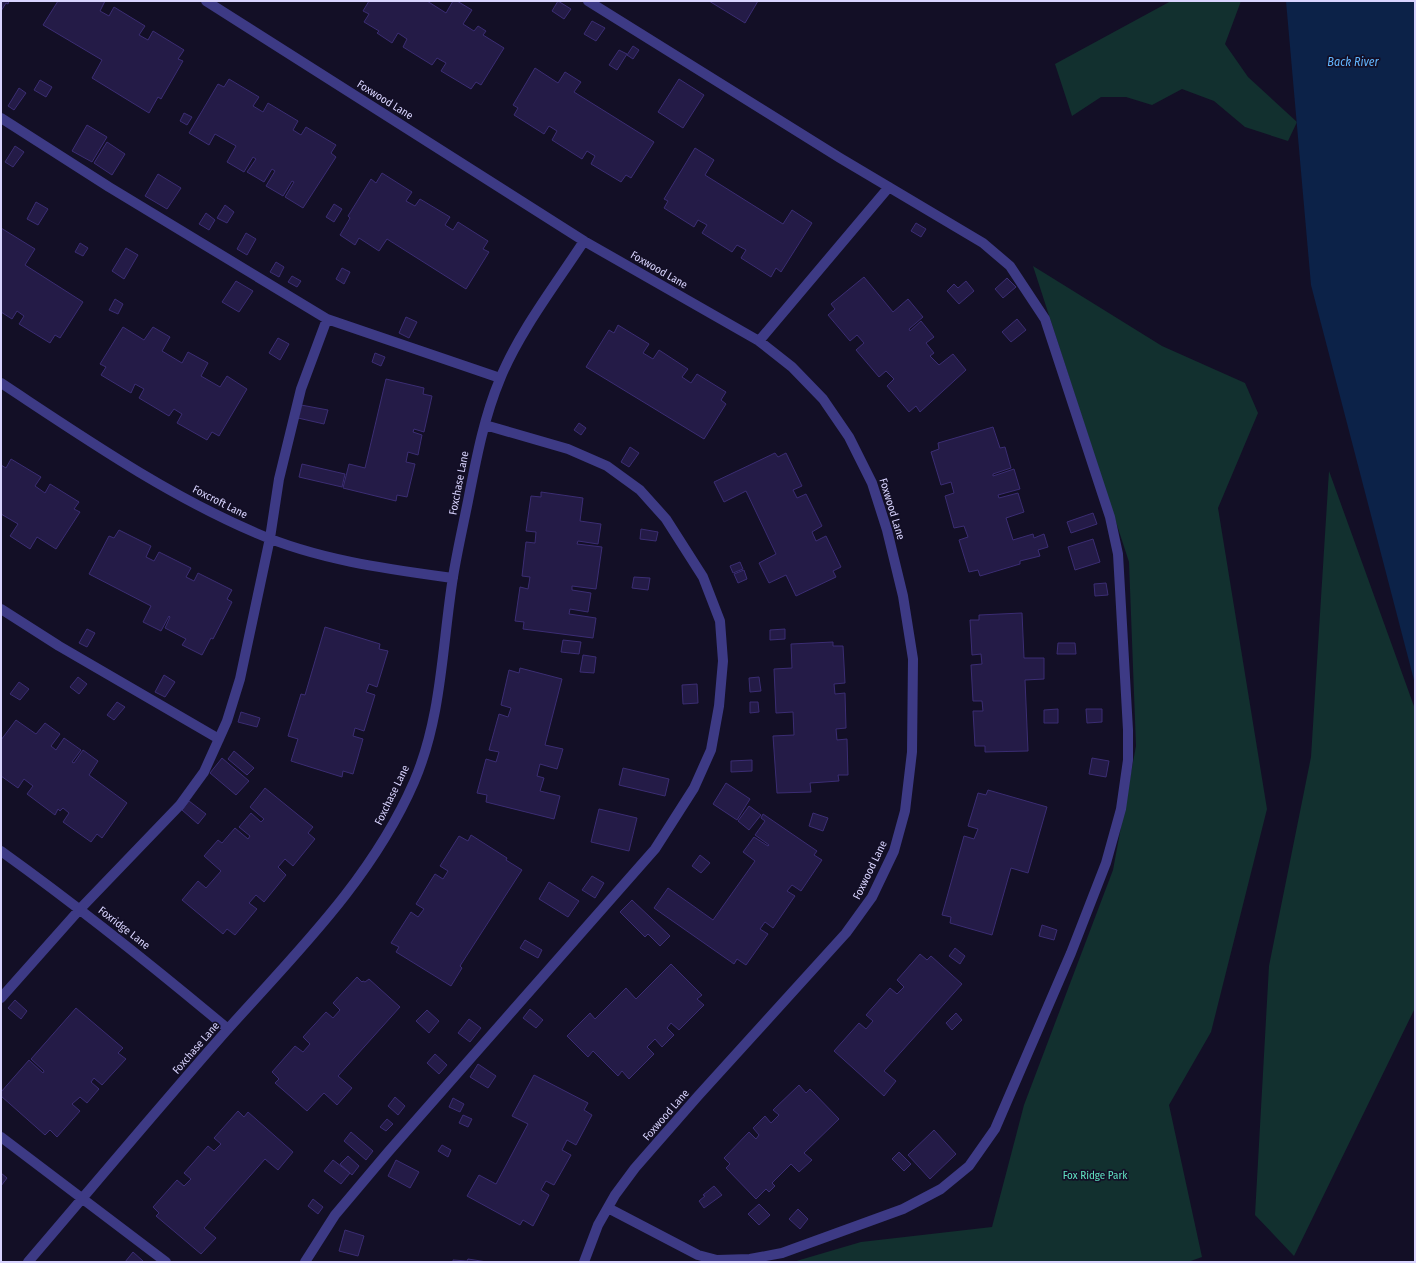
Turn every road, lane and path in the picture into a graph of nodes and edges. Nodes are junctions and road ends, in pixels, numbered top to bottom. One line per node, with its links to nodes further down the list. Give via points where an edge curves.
1 (206, 1): 5 (street, Foxwood Lane)
2 (588, 1): 4 (street)
3 (1, 118): 6 (street, via 116,192)
4 (890, 187): 7 (street); 21 (street, via 983,243 1010,266 1045,319 1110,517 1118,554 1128,730 1128,760 1121,809 1106,863 1071,953 995,1129 969,1166 941,1189 903,1209 844,1232 782,1253 750,1259 717,1260 698,1255)
5 (584, 241): 7 (street, Foxwood Lane); 8 (street, Foxchase Lane, via 520,340)
6 (327, 319): 8 (street); 11 (street, via 302,389 279,479)
7 (759, 340): 21 (street, Foxwood Lane, via 792,367 823,400 848,437 872,483 883,517 902,596 913,659 912,752 904,811 894,851 872,897 846,933 646,1156 615,1195)
8 (500, 378): 10 (street, Foxchase Lane)
9 (1, 383): 11 (street, Foxcroft Lane, via 107,453 207,510)
10 (485, 425): 12 (street, Foxchase Lane, via 476,456); 24 (street, via 568,449 607,466 640,490 666,519 703,577 720,621 722,676 711,750 694,788 655,849 389,1151 336,1215)
11 (270, 538): 12 (street, Foxcroft Lane, via 305,550 378,568); 14 (street, via 240,679)
12 (453, 578): 18 (street, Foxchase Lane, via 434,718 426,750 411,789 391,828 350,889)
13 (1, 609): 14 (street, via 59,646)
14 (219, 739): 16 (street, via 204,772 180,805)
15 (1, 851): 16 (street, Foxridge Lane)
16 (80, 909): 17 (street); 18 (street, Foxridge Lane)
17 (1, 998)
18 (228, 1029): 20 (street, Foxchase Lane)
19 (1, 1137): 20 (street)
20 (82, 1199): 22 (street, Foxchase Lane); 23 (street)
21 (608, 1208): 25 (street, Foxwood Lane, via 598,1225)
22 (28, 1262)
23 (166, 1262)
24 (305, 1262)
25 (584, 1262)

